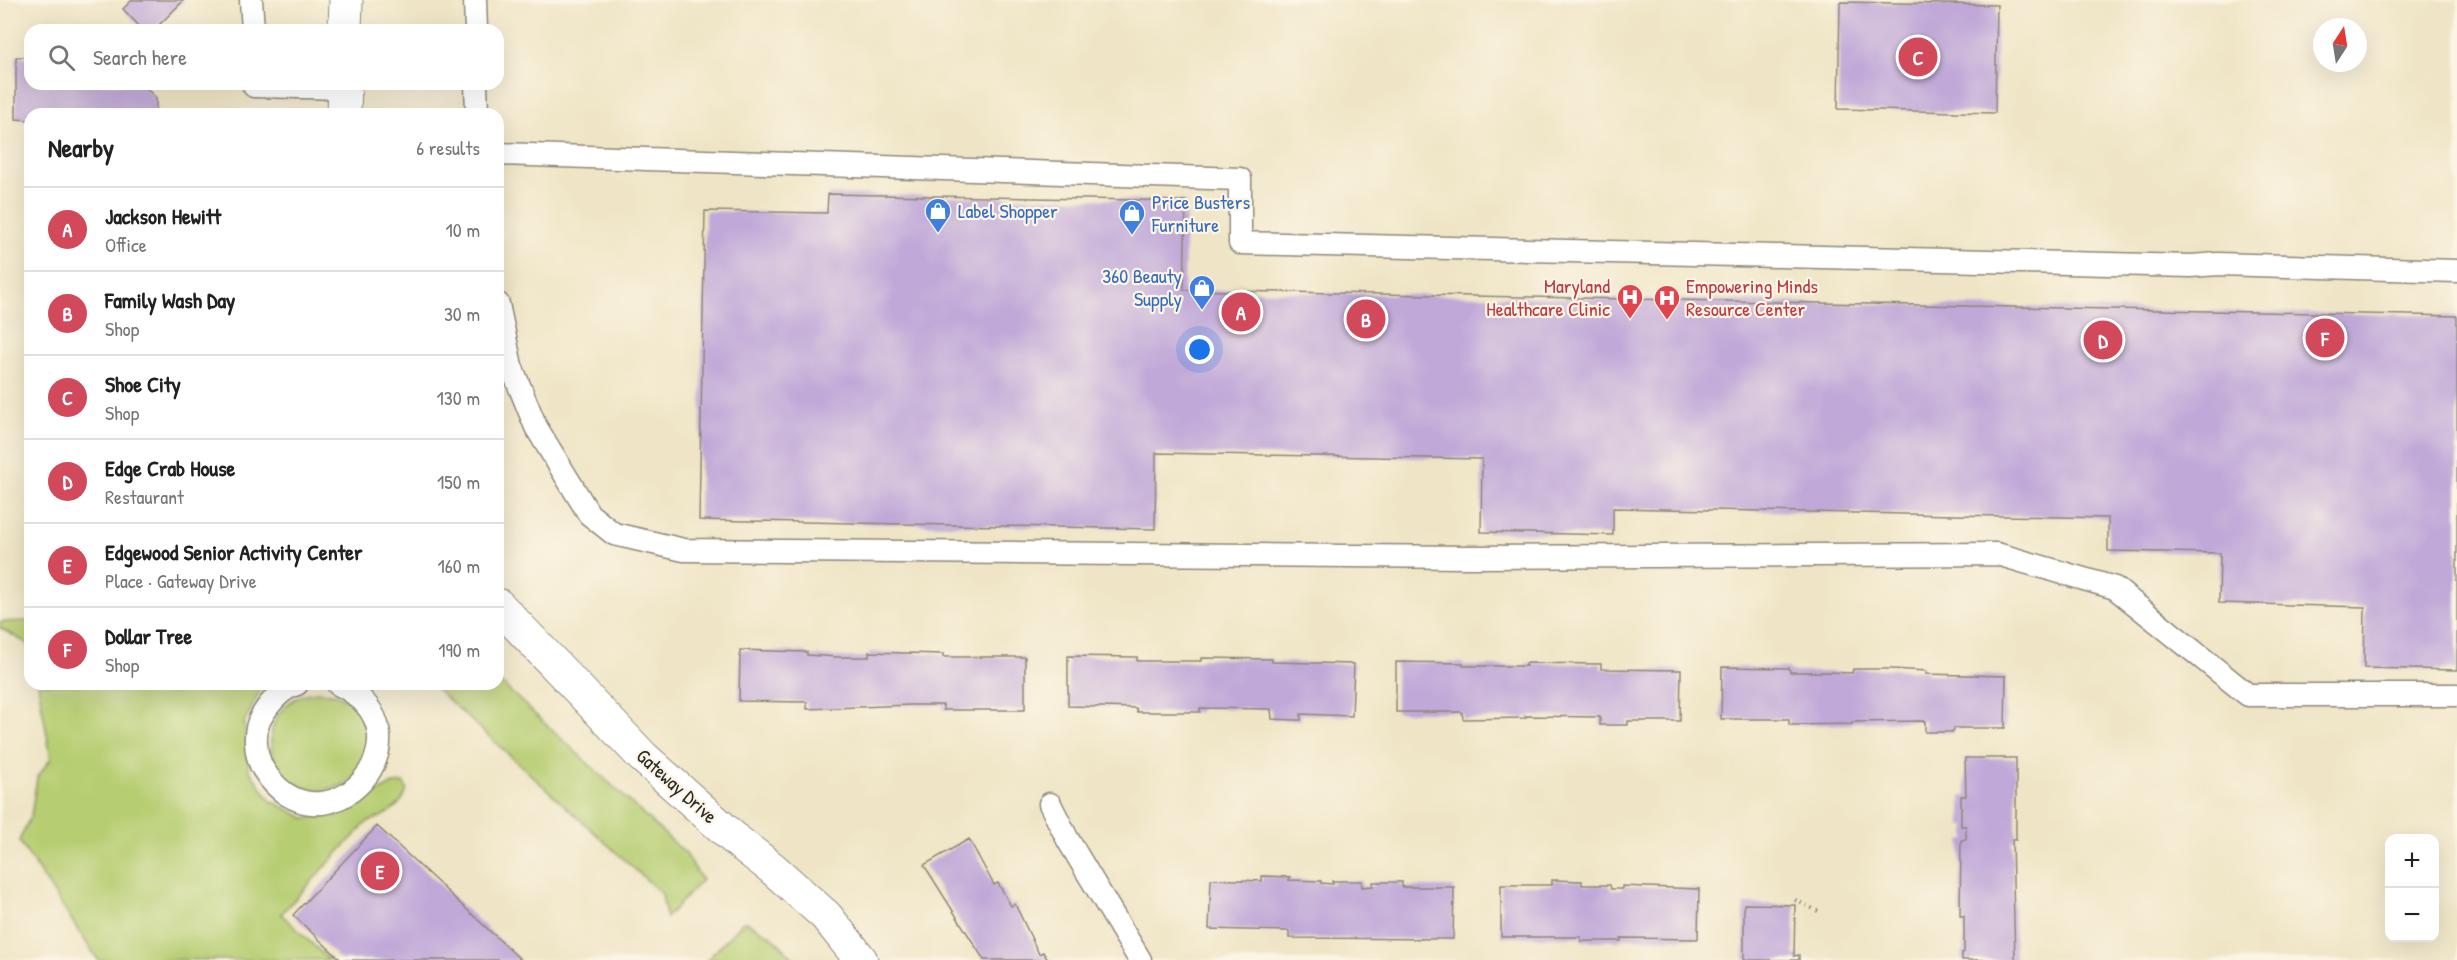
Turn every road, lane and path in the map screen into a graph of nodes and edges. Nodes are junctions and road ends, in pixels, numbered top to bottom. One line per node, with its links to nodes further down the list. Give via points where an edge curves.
1 (251, 0): 4 (lane)
2 (346, 0): 5 (street)
3 (476, 0): 6 (lane)
4 (253, 24)
5 (345, 24)
6 (476, 24)
7 (294, 90): 9 (lane)
8 (477, 90): 10 (lane)
9 (345, 95)
10 (477, 108)
11 (504, 154): 12 (lane, via 1240,179 1240,243)
12 (2457, 271)
13 (504, 333): 17 (lane, via 511,366 536,428 589,514 614,534 684,550 1467,557 1997,554 2115,588 2248,695)
14 (504, 611): 21 (street, Gateway Drive, via 643,757 826,916)
15 (284, 690): 16 (lane, via 271,701 259,720 255,742 260,764 272,784 291,797 313,802 336,800 356,790 371,773 378,752 378,729 369,708)
16 (350, 690)
17 (2457, 695)
18 (1050, 804): 22 (lane)
19 (1795, 900): 20 (path)
20 (1822, 913)
21 (861, 960)
22 (1140, 960)

